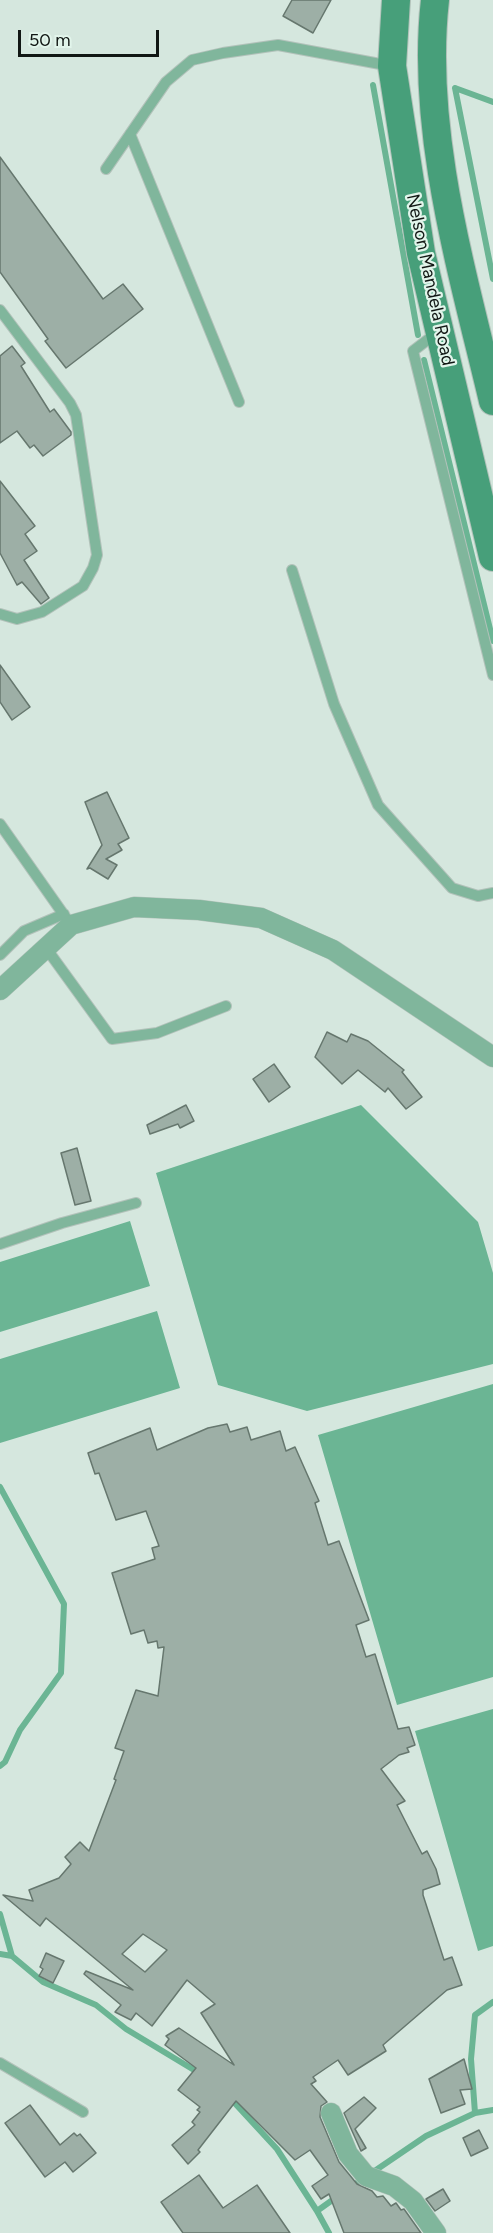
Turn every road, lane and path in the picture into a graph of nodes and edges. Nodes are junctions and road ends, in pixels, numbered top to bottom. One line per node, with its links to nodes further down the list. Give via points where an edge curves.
1 (396, 0): 3 (main road, Nelson Mandela Road)
2 (435, 0): 8 (main road, Nelson Mandela Road, via 432,77 441,157 458,253)
3 (392, 66): 4 (lane, via 278,45 192,60 166,82); 7 (main road, Nelson Mandela Road, via 421,253)
4 (130, 134): 5 (lane); 9 (lane)
5 (106, 169)
6 (0, 310): 13 (lane, via 76,415 97,555 83,586 42,612 17,619)
7 (439, 330): 10 (main road, Nelson Mandela Road); 14 (lane, via 413,351)
8 (493, 401)
9 (239, 402)
10 (488, 518): 11 (main road, Nelson Mandela Road)
11 (493, 557)
12 (292, 570): 16 (lane, via 334,704 378,805 452,888 478,896)
13 (0, 614)
14 (493, 675)
15 (0, 824): 17 (lane)
16 (493, 892)
17 (68, 919): 18 (street); 19 (lane, via 24,931); 22 (street, via 134,907 261,918 333,950)
18 (46, 948): 20 (street); 21 (lane, via 112,1039 157,1033)
19 (0, 955)
20 (0, 990)
21 (226, 1006)
22 (493, 1058)
23 (136, 1203): 24 (lane, via 62,1222)
24 (0, 1244)
25 (0, 2063): 26 (lane)
26 (83, 2112)
27 (331, 2113): 28 (street, via 348,2154 366,2176 394,2186 413,2201)
28 (436, 2233)

